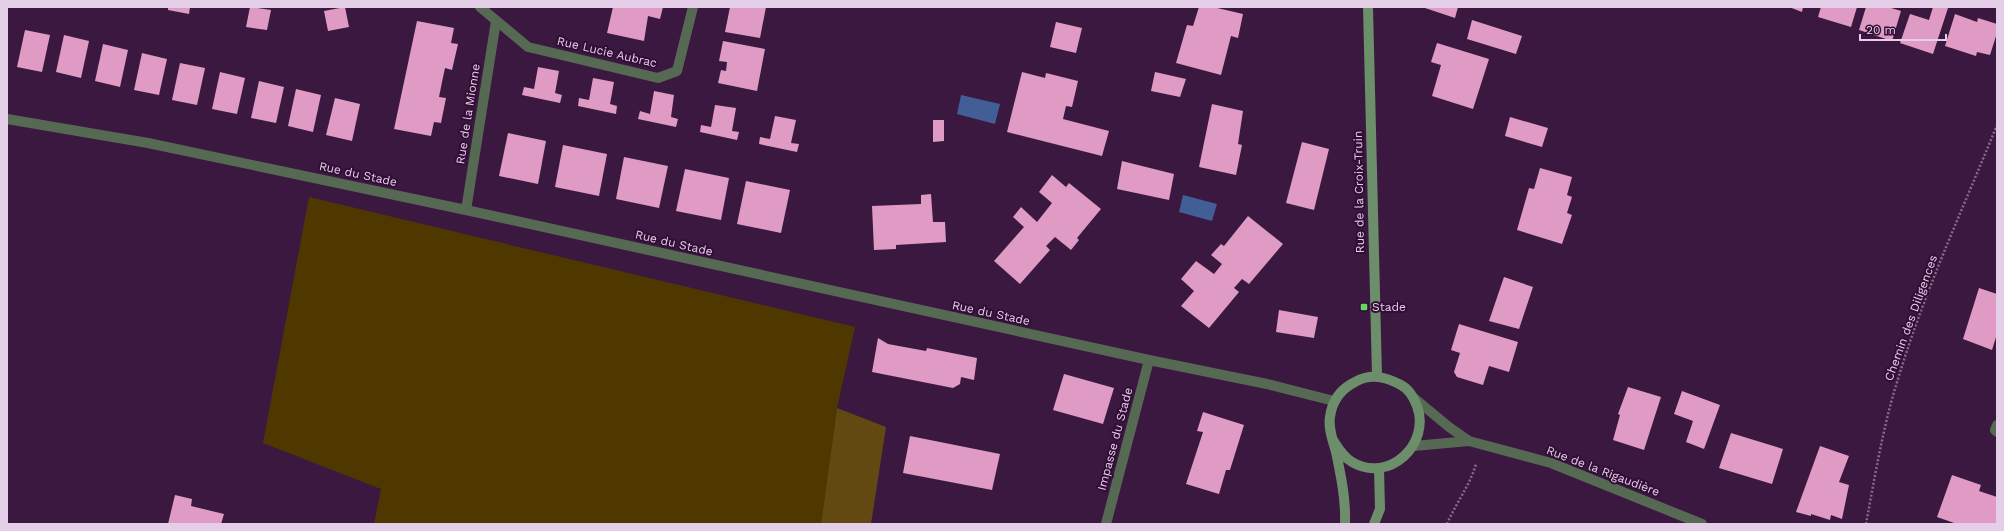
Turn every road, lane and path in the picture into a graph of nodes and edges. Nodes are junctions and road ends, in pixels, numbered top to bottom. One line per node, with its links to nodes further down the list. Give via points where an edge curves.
1 (480, 7): 4 (street, Rue Lucie Aubrac)
2 (693, 7): 4 (street, Rue Lucie Aubrac, via 678,71 658,78 528,47)
3 (1368, 7): 9 (main road, Rue de la Croix-Truin)
4 (496, 21): 7 (street, Rue de la Mionne)
5 (7, 119): 7 (street, Rue du Stade, via 148,143)
6 (1997, 125): 25 (path, Chemin des Diligences, via 1922,307 1897,380)
7 (466, 210): 8 (street, Rue du Stade)
8 (1149, 360): 11 (street, Rue du Stade, via 1267,384); 20 (street, Impasse du Stade)
9 (1377, 376): 10 (main road, via 1403,386); 11 (main road, via 1361,379 1347,386)
10 (1414, 398): 15 (street, Rue de la Rigaudière); 17 (main road, via 1420,415 1420,431)
11 (1334, 401): 14 (main road, via 1329,420)
12 (1997, 426): 13 (street)
13 (1997, 432)
14 (1333, 440): 18 (main road, via 1341,453 1353,462 1368,468); 21 (main road, via 1346,508)
15 (1469, 441): 16 (street, Rue de la Rigaudière); 17 (street, Rue de la Rigaudière)
16 (1482, 444): 19 (street, Rue de la Rigaudière, via 1551,463); 23 (path, via 1473,474)
17 (1414, 446): 18 (main road, via 1408,455 1394,464)
18 (1379, 468): 22 (main road, via 1380,509)
19 (1687, 521): 24 (street, Rue de la Rigaudière)
20 (1106, 524)
21 (1345, 524)
22 (1374, 524)
23 (1447, 524)
24 (1702, 524)
25 (1866, 524)

